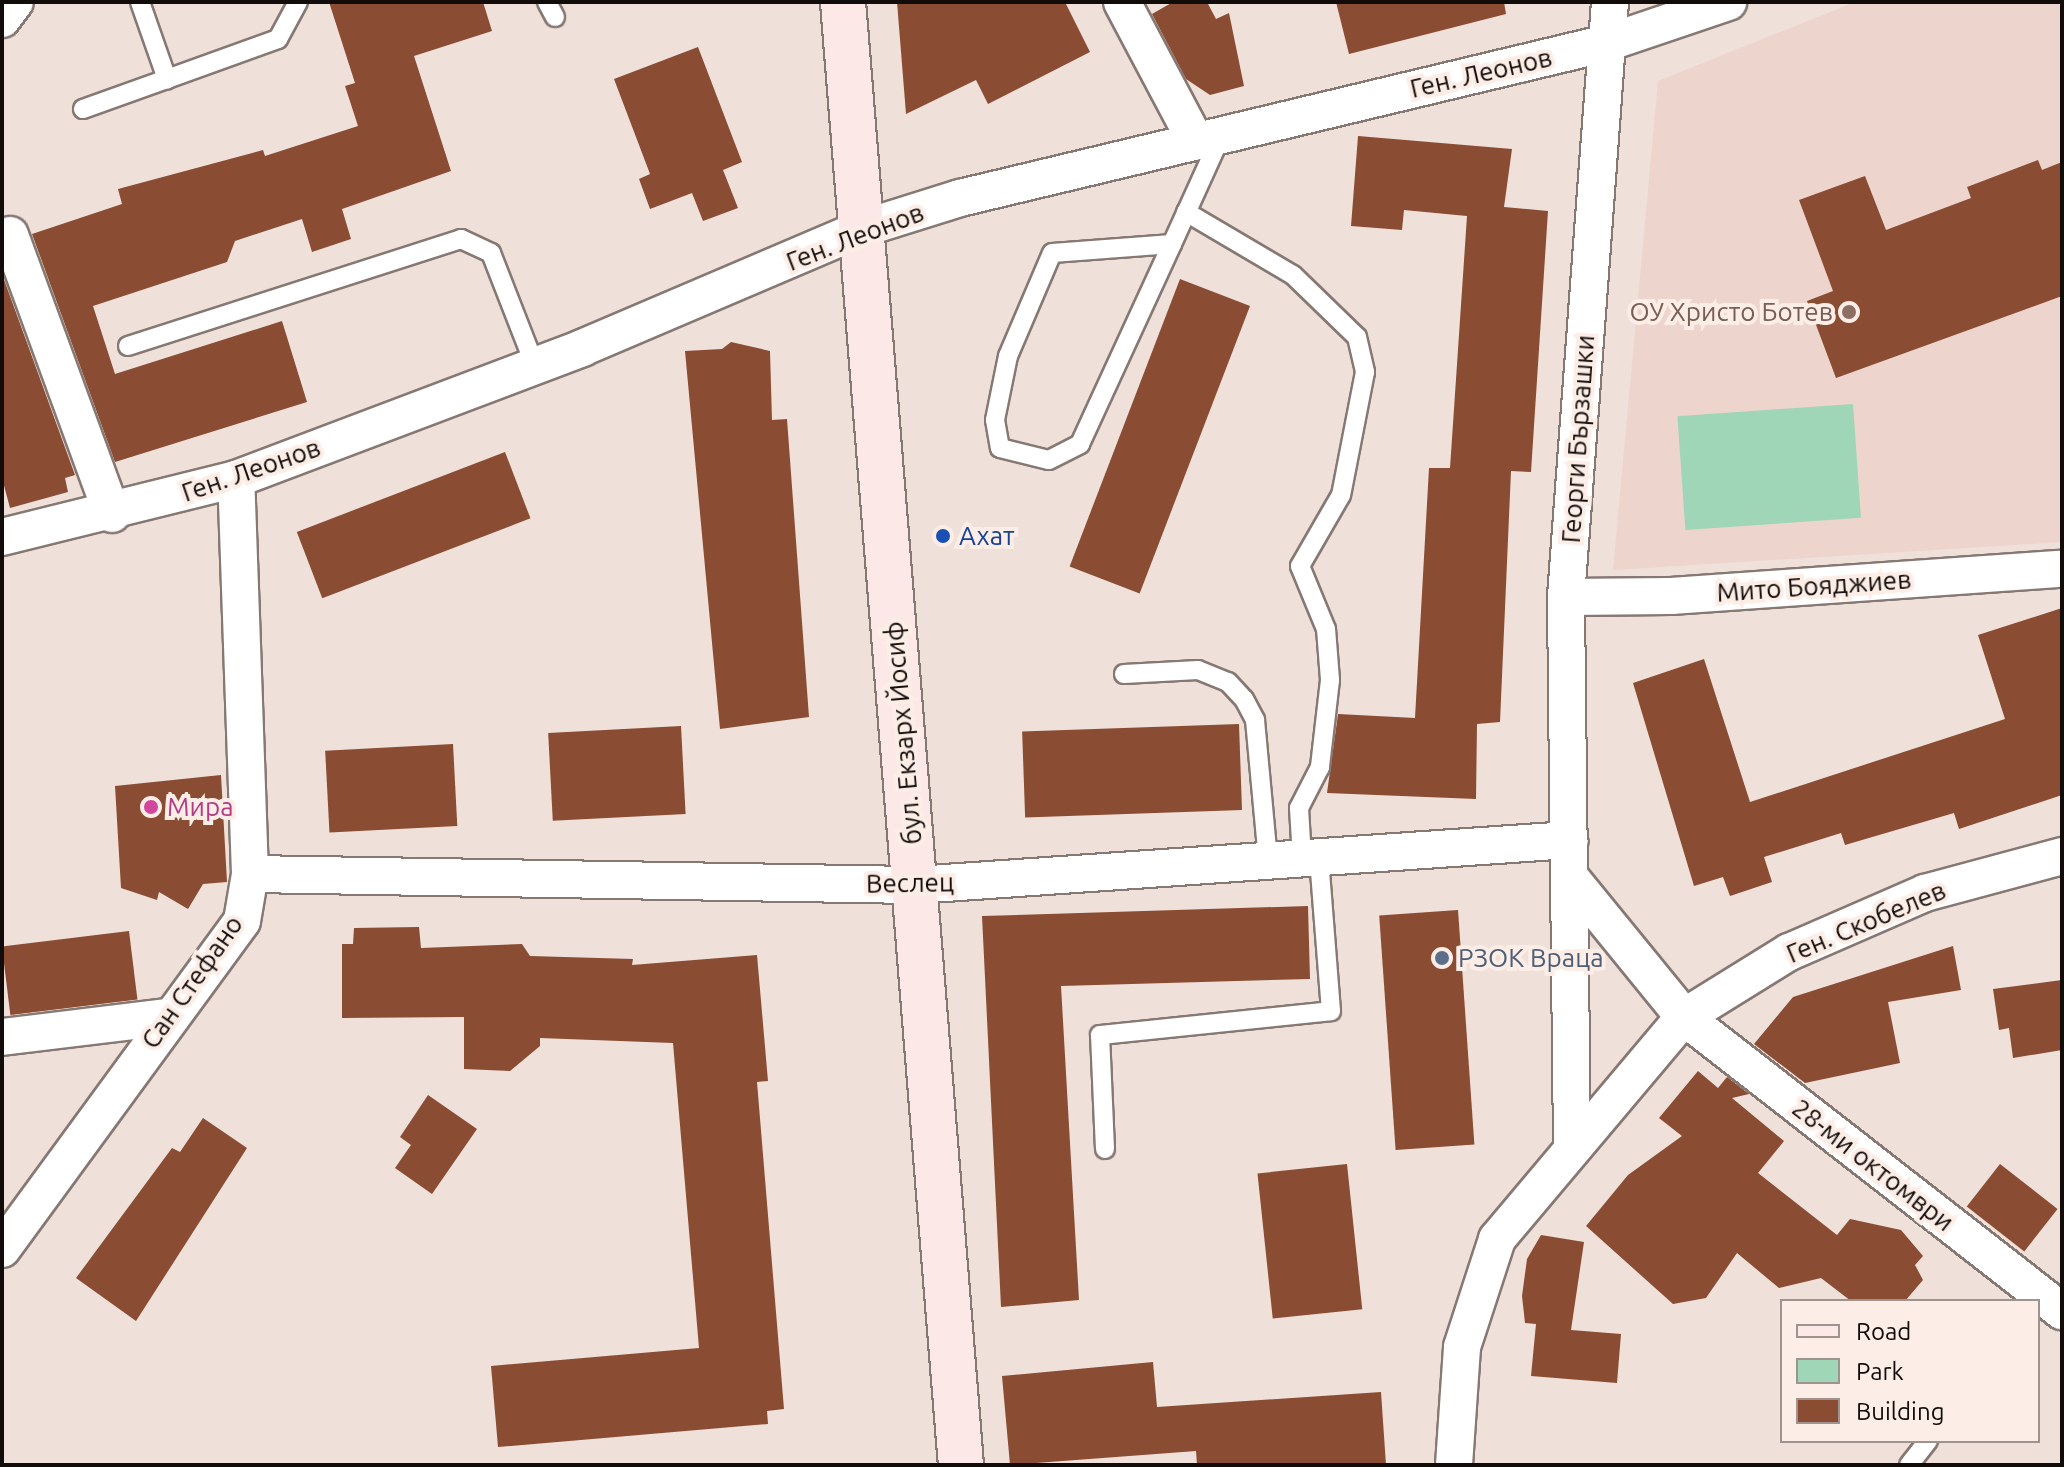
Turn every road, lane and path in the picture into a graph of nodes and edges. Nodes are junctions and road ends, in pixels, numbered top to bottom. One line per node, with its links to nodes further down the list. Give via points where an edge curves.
1 (15, 2): 8 (street)
2 (140, 2): 10 (lane)
3 (298, 2): 10 (lane, via 278,39)
4 (843, 2): 14 (street, бул. Екзарх Йосиф)
5 (1122, 2): 12 (street)
6 (1610, 2): 9 (street, Георги Бързашки)
7 (1728, 2): 9 (street, Ген. Леонов)
8 (2, 19)
9 (1607, 43): 12 (street, Ген. Леонов); 23 (street, Георги Бързашки)
10 (167, 79): 11 (lane)
11 (83, 109)
12 (1208, 139): 13 (lane); 14 (street, Ген. Леонов, via 1011,183)
13 (1186, 212): 16 (lane); 27 (lane, via 1293,275 1357,337 1365,372 1341,495 1300,566 1326,629 1330,680 1320,767 1299,808)
14 (861, 229): 18 (street, Ген. Леонов); 30 (street, бул. Екзарх Йосиф)
15 (10, 235): 20 (street)
16 (1172, 244): 16 (lane, via 1080,444 1049,460 1000,448 995,420 1008,356 1052,253)
17 (128, 346): 18 (lane, via 461,239 491,253)
18 (535, 366): 19 (street, Ген. Леонов)
19 (236, 479): 20 (street, Ген. Леонов); 28 (street, Сан Стефано)
20 (112, 514): 21 (street, Ген. Леонов)
21 (2, 537)
22 (2062, 569): 23 (street, Мито Бояджиев, via 1671,596)
23 (1566, 597): 25 (street, Георги Бързашки)
24 (1124, 674): 27 (lane, via 1198,670 1228,682 1244,699)
25 (1569, 840): 27 (street, Веслец); 29 (street, Георги Бързашки)
26 (2062, 856): 32 (street, Ген. Скобелев, via 1911,899 1789,952)
27 (1297, 859): 30 (street, Веслец); 35 (lane, via 1331,1011 1100,1035)
28 (250, 874): 30 (street, Веслец); 31 (street, Сан Стефано, via 242,921)
29 (1570, 877): 32 (street, 28-ми октомври); 34 (street, Георги Бързашки)
30 (916, 885): 39 (street, бул. Екзарх Йосиф)
31 (168, 1017): 33 (street); 36 (street, Сан Стефано)
32 (1684, 1017): 34 (street, Ген. Скобелев); 37 (street, 28-ми октомври)
33 (2, 1037)
34 (1572, 1147): 40 (street, Ген. Скобелев, via 1497,1239 1462,1347)
35 (1105, 1149)
36 (2, 1249)
37 (2047, 1303)
38 (1926, 1443): 41 (lane)
39 (961, 1465)
40 (1454, 1465)
41 (1909, 1465)

